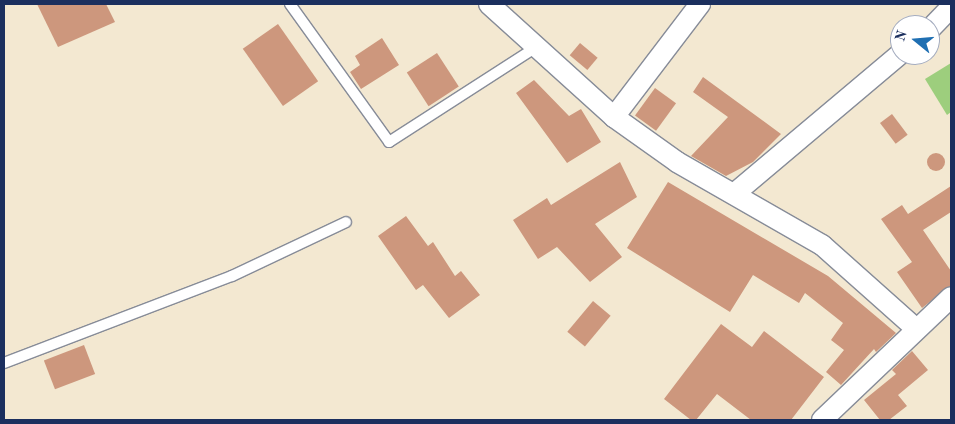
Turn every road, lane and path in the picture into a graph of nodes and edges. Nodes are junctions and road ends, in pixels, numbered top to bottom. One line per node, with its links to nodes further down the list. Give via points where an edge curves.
1 (290, 4): 6 (lane, via 390,142)
2 (489, 4): 6 (street)
3 (700, 4): 8 (street)
4 (951, 7): 5 (street)
5 (940, 18)
6 (539, 46): 8 (street)
7 (890, 62): 9 (street)
8 (614, 117): 9 (street, via 677,162)
9 (734, 194): 12 (street, via 822,245)
10 (346, 222): 13 (lane, via 232,276)
11 (951, 297): 12 (street)
12 (915, 328): 14 (street)
13 (4, 363)
14 (822, 420)

